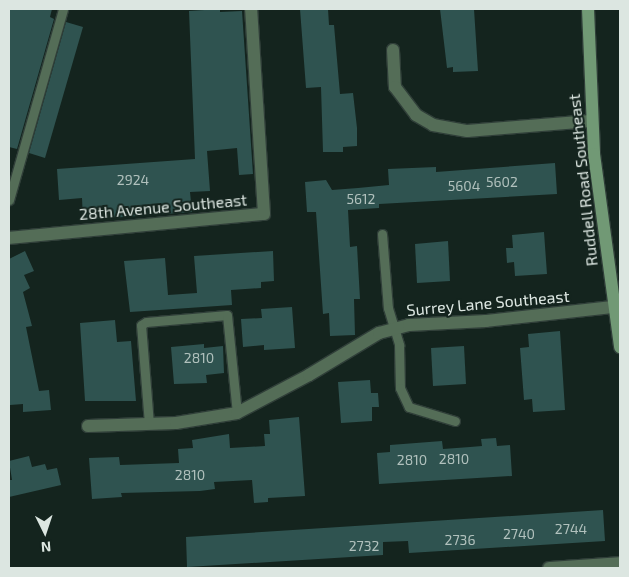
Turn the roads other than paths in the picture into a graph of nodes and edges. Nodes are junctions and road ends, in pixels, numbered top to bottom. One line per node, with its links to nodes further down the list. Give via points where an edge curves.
1 (63, 9): 6 (lane)
2 (251, 9): 8 (street, 28th Avenue Southeast, via 264,214)
3 (588, 9): 5 (main road, Ruddell Road Southeast)
4 (393, 50): 5 (street, via 395,87 416,116 433,125 467,131)
5 (591, 121): 9 (main road, Ruddell Road Southeast)
6 (9, 200)
7 (382, 234): 10 (lane, via 388,308)
8 (9, 238)
9 (613, 307): 10 (street, Surrey Lane Southeast); 11 (main road, Ruddell Road Southeast)
10 (393, 329): 12 (street, Surrey Lane Southeast, via 379,333); 13 (lane, via 399,345 400,388 409,407)
11 (620, 347)
12 (237, 413): 14 (street, Surrey Lane Southeast); 14 (lane, via 227,315 146,322 141,325)
13 (455, 421)
14 (149, 424): 15 (street, Surrey Lane Southeast)
15 (88, 426)
16 (620, 564): 17 (street)
17 (549, 568)

